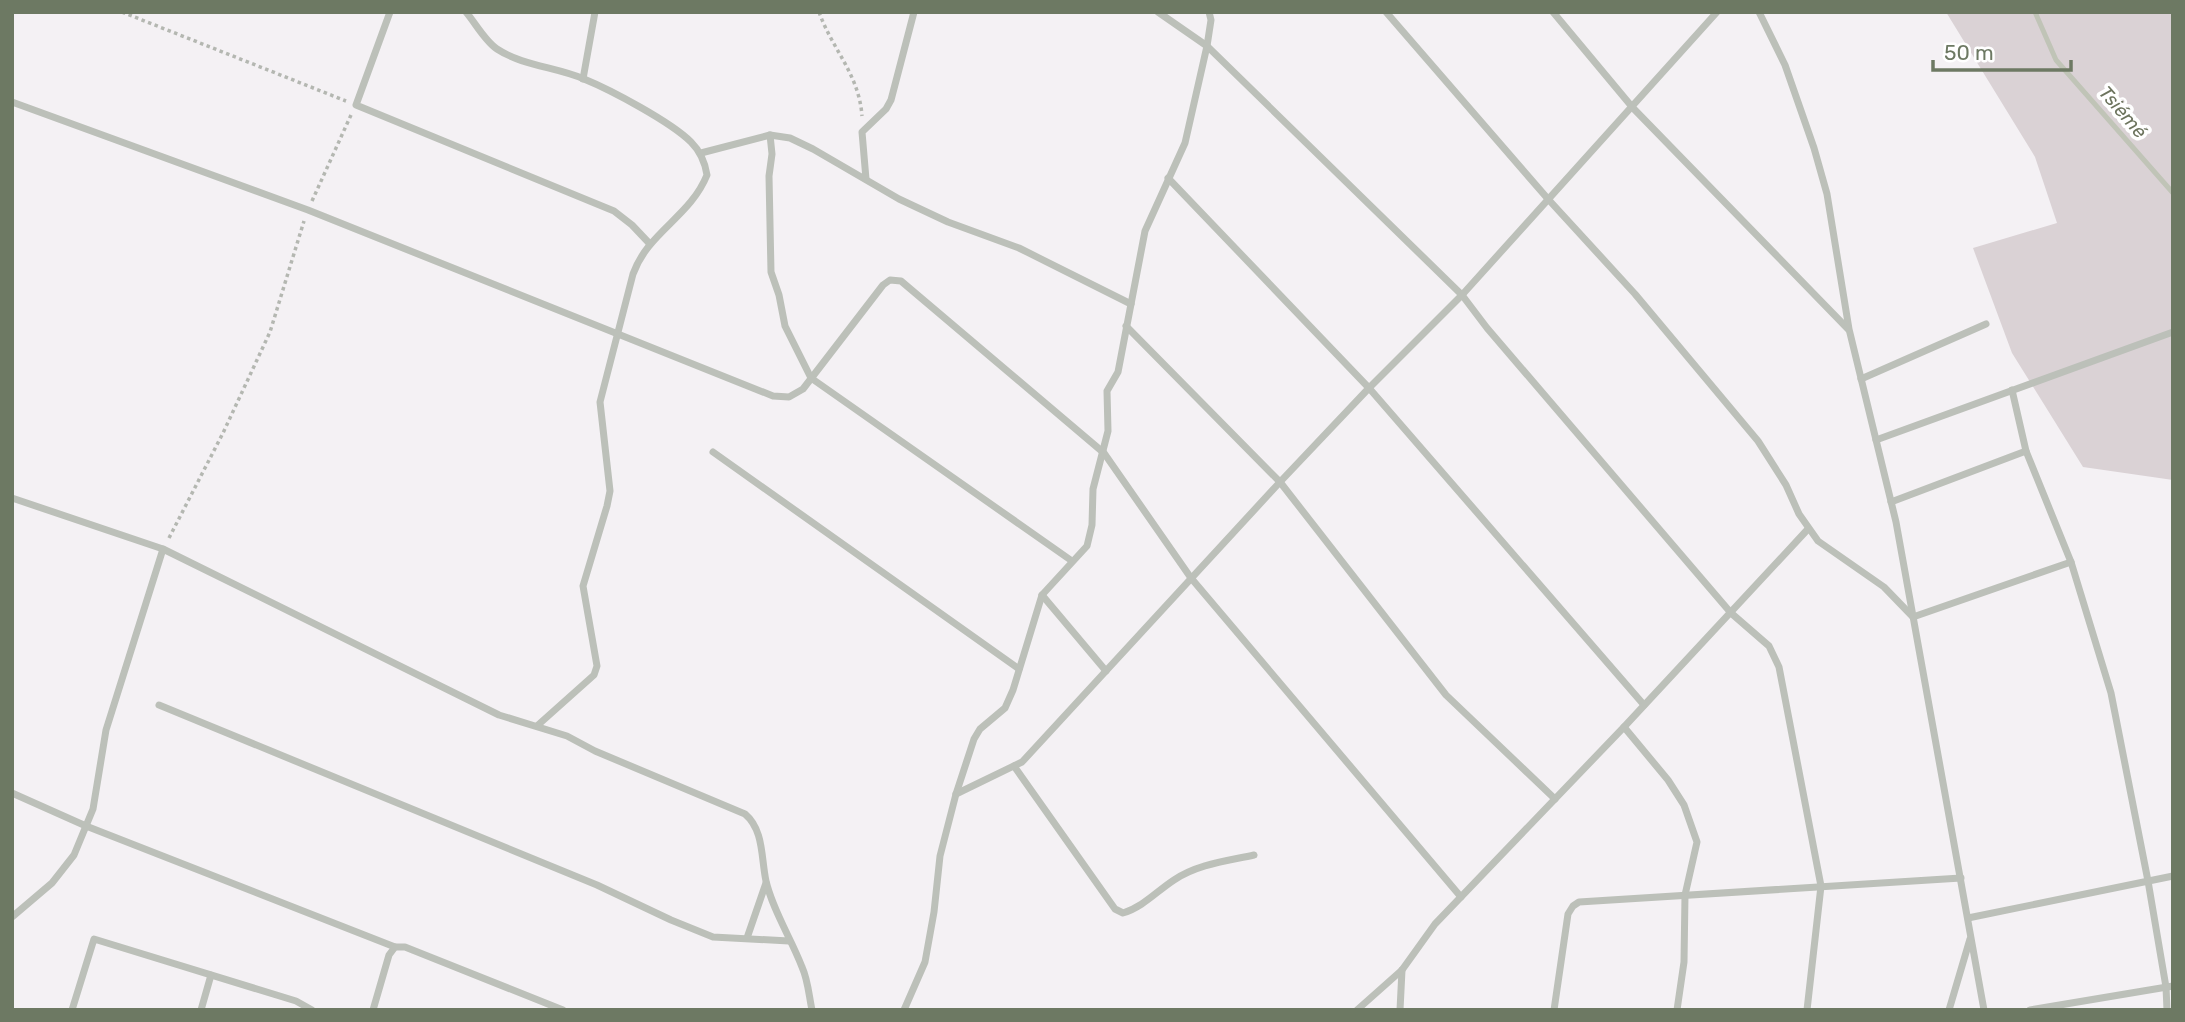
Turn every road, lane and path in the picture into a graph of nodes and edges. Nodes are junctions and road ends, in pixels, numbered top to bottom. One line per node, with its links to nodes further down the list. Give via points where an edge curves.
1 (122, 12): 16 (path)
2 (390, 12): 16 (street)
3 (466, 12): 14 (street, via 496,48)
4 (595, 12): 14 (street)
5 (819, 12): 18 (path, via 857,89)
6 (914, 12): 18 (street, via 891,100)
7 (1158, 12): 13 (street)
8 (1209, 12): 13 (street)
9 (1386, 12): 23 (street)
10 (1553, 12): 17 (street)
11 (1717, 12): 17 (street)
12 (1759, 12): 30 (street, via 1785,65 1814,148 1827,194)
13 (1208, 46): 21 (street, via 1185,143); 26 (street)
14 (583, 79): 20 (street, via 678,132)
15 (12, 102): 24 (street)
16 (356, 105): 24 (path); 25 (street, via 614,211)
17 (1633, 108): 23 (street); 30 (street)
18 (862, 132): 22 (street)
19 (770, 135): 20 (street); 22 (street, via 790,138); 33 (street, via 771,272 785,326)
20 (701, 153): 25 (street, via 707,175 694,200)
21 (1168, 178): 27 (street, via 1144,231); 35 (street)
22 (866, 179): 27 (street, via 936,217 1019,248)
23 (1548, 199): 26 (street); 44 (street, via 1635,294 1758,442)
24 (307, 210): 32 (street); 45 (path, via 270,332)
25 (649, 243): 32 (street, via 638,259)
26 (1462, 295): 35 (street); 50 (street)
27 (1130, 304): 29 (street)
28 (1986, 324): 34 (street)
29 (1126, 326): 40 (street, via 1118,372 1107,391); 41 (street)
30 (1849, 329): 34 (street)
31 (2173, 332): 36 (street)
32 (616, 334): 33 (street, via 773,396 796,395); 56 (street, via 600,402 610,491 583,586 597,666 594,675)
33 (811, 378): 40 (street, via 883,285 901,281); 46 (street)
34 (1861, 379): 37 (street)
35 (1368, 388): 41 (street); 55 (street)
36 (2012, 390): 37 (street); 38 (street)
37 (1875, 440): 43 (street)
38 (2026, 451): 43 (street); 47 (street)
39 (713, 452): 52 (street)
40 (1104, 453): 46 (street, via 1093,489 1087,546); 48 (street)
41 (1280, 482): 48 (street); 61 (street, via 1447,695)
42 (12, 498): 45 (street)
43 (1891, 502): 51 (street)
44 (1808, 529): 50 (street); 51 (street, via 1884,587)
45 (163, 549): 56 (street, via 499,715); 62 (street, via 106,730)
46 (1072, 561): 49 (street)
47 (2071, 562): 51 (street); 66 (street, via 2111,693)
48 (1191, 578): 53 (street); 70 (street)
49 (1042, 595): 52 (street); 53 (street)
50 (1731, 613): 55 (street); 68 (street, via 1769,646 1779,667)
51 (1913, 617): 65 (street)
52 (1019, 669): 60 (street, via 1005,708 980,729)
53 (1106, 671): 58 (street)
54 (159, 705): 74 (street, via 713,937)
55 (1644, 705): 57 (street)
56 (538, 725): 67 (street, via 745,814 757,829)
57 (1624, 727): 61 (street); 69 (street, via 1684,805 1696,842)
58 (1014, 766): 60 (street); 63 (street, via 1115,909 1123,913 1193,869)
59 (12, 793): 62 (street)
60 (956, 794): 86 (street, via 940,856 926,962)
61 (1555, 799): 70 (street)
62 (86, 826): 71 (street, via 74,856 52,883); 76 (street)
63 (1254, 855)
64 (2173, 876): 66 (street)
65 (1961, 878): 68 (street); 72 (street)
66 (2148, 881): 72 (street); 79 (street)
67 (766, 882): 74 (street); 75 (street)
68 (1821, 887): 69 (street); 91 (street)
69 (1685, 895): 89 (street, via 1588,900 1573,906); 90 (street, via 1684,962)
70 (1461, 897): 77 (street, via 1434,924)
71 (12, 917)
72 (1968, 918): 73 (street)
73 (1971, 935): 92 (street); 93 (street)
74 (747, 938): 75 (street)
75 (789, 941): 85 (street, via 803,968)
76 (395, 947): 83 (street); 84 (street, via 405,947)
77 (1402, 970): 87 (street); 88 (street)
78 (211, 975): 80 (street, via 94,939); 81 (street); 82 (street)
79 (2169, 987): 94 (street); 95 (street)
80 (72, 1010)
81 (201, 1010)
82 (312, 1010)
83 (373, 1010)
84 (563, 1010)
85 (812, 1010)
86 (905, 1010)
87 (1357, 1010)
88 (1400, 1010)
89 (1554, 1010)
90 (1677, 1010)
91 (1807, 1010)
92 (1949, 1010)
93 (1984, 1010)
94 (2029, 1010)
95 (2167, 1010)

